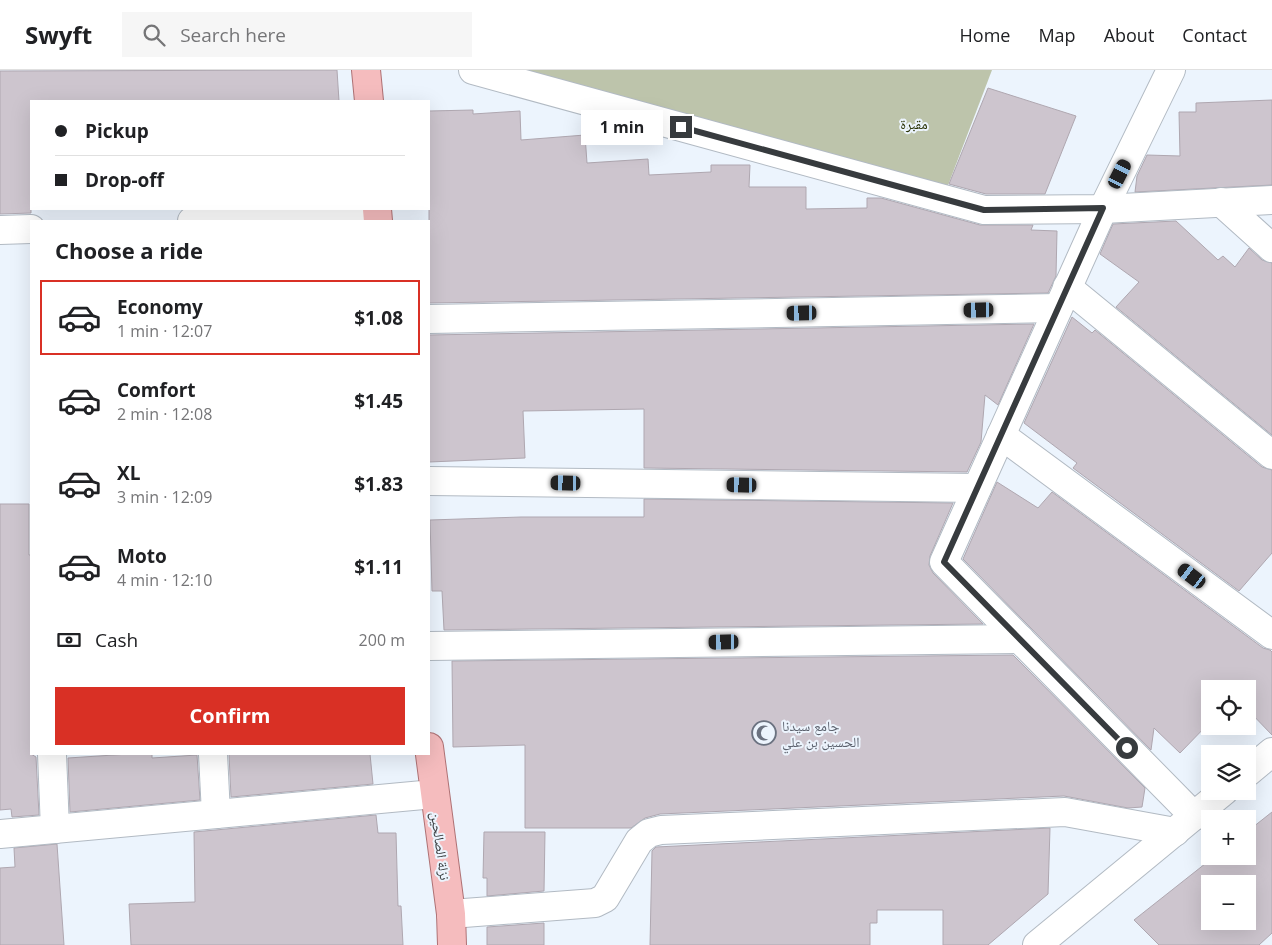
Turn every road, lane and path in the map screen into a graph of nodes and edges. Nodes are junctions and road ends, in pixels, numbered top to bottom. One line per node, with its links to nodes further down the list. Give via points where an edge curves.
1 (366, 70): 4 (main road)
2 (474, 70): 7 (street, via 984,210)
3 (1172, 70): 7 (street)
4 (369, 100)
5 (1272, 200): 6 (street)
6 (1221, 202): 7 (street); 12 (street)
7 (1103, 208): 13 (street)
8 (377, 214): 9 (street)
9 (218, 220)
10 (30, 229): 11 (street)
11 (0, 230)
12 (1272, 248)
13 (1063, 298): 14 (street); 15 (street); 16 (street)
14 (430, 319)
15 (1001, 435): 18 (street); 19 (street)
16 (1272, 455)
17 (430, 481): 18 (street)
18 (977, 488): 20 (street, via 944,562)
19 (1272, 635)
20 (1020, 639): 21 (street); 30 (street)
21 (430, 646)
22 (1272, 752): 26 (street)
23 (52, 755): 31 (street)
24 (213, 755): 29 (street)
25 (430, 755): 27 (main road, نزلة الصالحين)
26 (1256, 765)
27 (434, 794): 29 (street); 33 (main road, نزلة الصالحين)
28 (1213, 800): 30 (street)
29 (216, 814): 31 (street)
30 (1185, 824): 33 (street, via 1065,812 661,830 649,833 640,841 604,898 595,902); 35 (street)
31 (55, 829): 32 (street)
32 (0, 834)
33 (451, 914): 34 (main road, نزلة الصالحين)
34 (452, 945)
35 (1037, 945)

